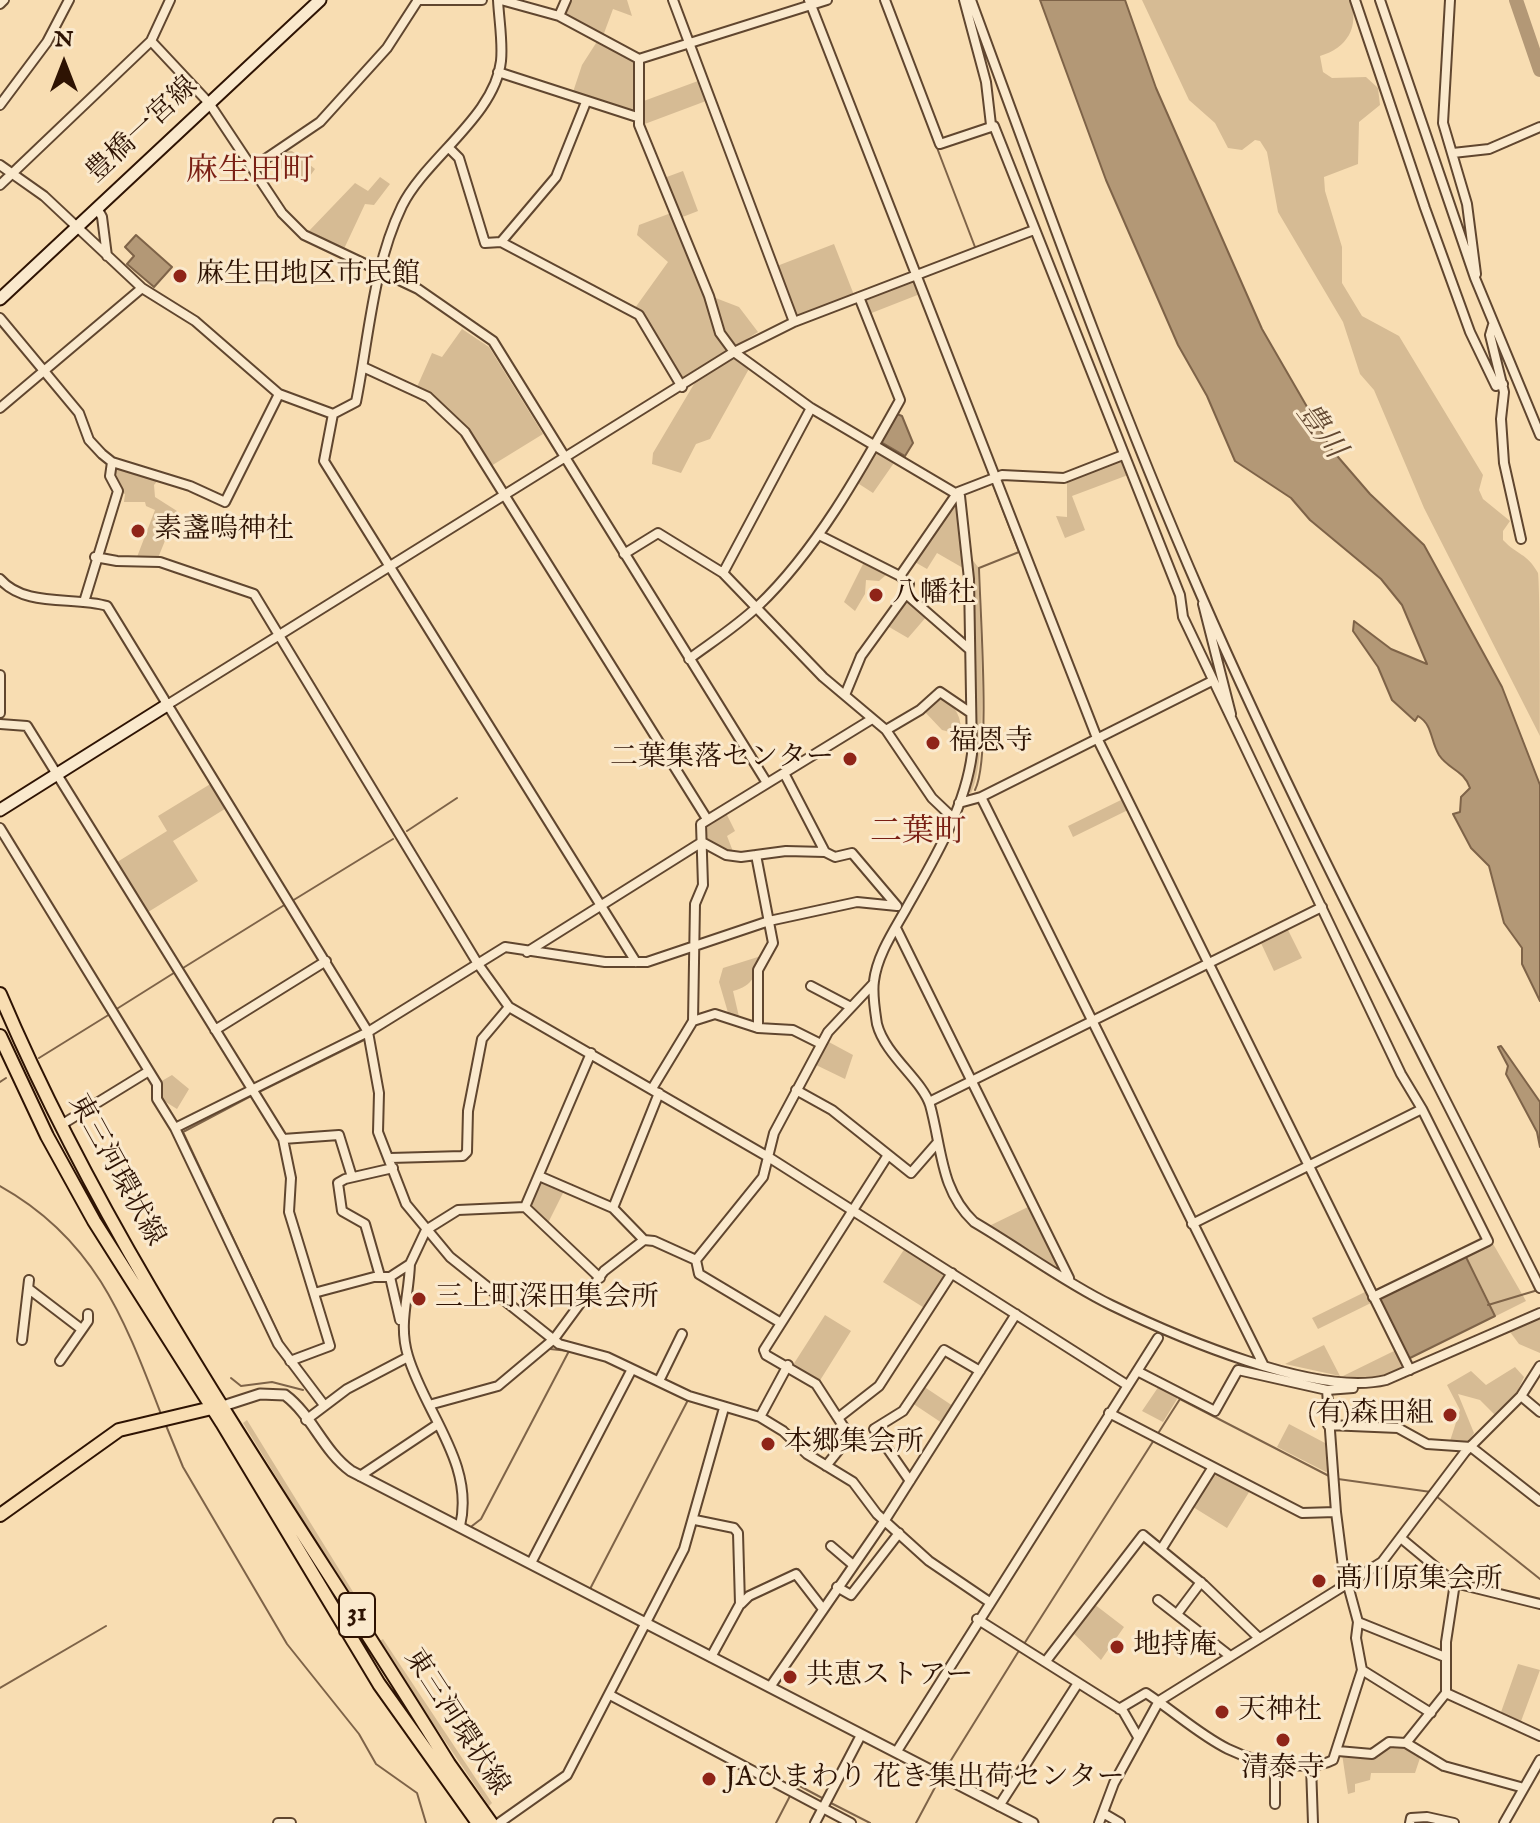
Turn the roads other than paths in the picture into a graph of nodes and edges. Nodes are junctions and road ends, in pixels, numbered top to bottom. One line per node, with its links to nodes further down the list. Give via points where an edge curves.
1 (69, 0): 24 (street, via 47,42)
2 (170, 0): 18 (street)
3 (320, 0): 23 (main road, 豊橋一宮線)
4 (417, 0): 5 (street); 31 (street, via 387,48 320,122)
5 (482, 0)
6 (499, 0): 17 (street); 21 (street)
7 (566, 0): 17 (street)
8 (673, 0): 19 (street)
9 (827, 0): 16 (street)
10 (885, 0): 26 (street, via 940,144)
11 (964, 0): 26 (street, via 986,82)
12 (971, 0): 74 (street, via 1126,413)
13 (1355, 0): 51 (street, via 1470,332 1496,386)
14 (1380, 0): 41 (street)
15 (1450, 0): 29 (street, via 1443,123)
16 (811, 2): 19 (street); 40 (street)
17 (559, 16): 20 (street)
18 (151, 41): 23 (street); 32 (street)
19 (687, 44): 20 (street); 46 (street)
20 (639, 59): 25 (street)
21 (498, 72): 22 (street); 28 (street, via 467,128)
22 (586, 102): 25 (street); 37 (street, via 556,177)
23 (209, 103): 31 (street); 34 (main road, 豊橋一宮線)
24 (0, 105)
25 (637, 117): 48 (street, via 715,322)
26 (991, 125): 36 (street)
27 (1540, 127): 29 (street, via 1489,149)
28 (449, 148): 37 (street, via 459,158 485,243); 39 (street, via 415,184)
29 (1453, 153): 41 (street, via 1467,204)
30 (0, 165): 32 (street)
31 (252, 168): 39 (street, via 304,235)
32 (13, 173): 33 (street); 35 (street)
33 (0, 185)
34 (97, 208): 35 (main road, 豊橋一宮線); 38 (street)
35 (76, 226): 38 (street); 44 (main road, 豊橋一宮線)
36 (1034, 230): 40 (street); 59 (street)
37 (501, 242): 52 (street, via 639,315)
38 (107, 256): 42 (street)
39 (380, 272): 49 (street); 60 (street, via 429,295 493,341)
40 (916, 275): 43 (street); 62 (street)
41 (1475, 278): 47 (street)
42 (142, 288): 50 (street); 53 (street, via 195,321)
43 (859, 297): 46 (street); 58 (street, via 900,400)
44 (0, 299)
45 (0, 318): 50 (street)
46 (794, 322): 48 (street)
47 (1493, 324): 51 (street, via 1490,335); 57 (street)
48 (734, 352): 52 (street); 55 (street)
49 (363, 367): 56 (street, via 356,402); 64 (street, via 428,397 465,432)
50 (45, 371): 54 (street); 61 (street, via 79,413 89,440)
51 (1503, 384): 66 (street, via 1504,463)
52 (682, 387): 60 (street)
53 (279, 394): 56 (street); 61 (street, via 225,502)
54 (0, 408)
55 (811, 408): 58 (street); 70 (street)
56 (333, 414): 69 (street, via 324,461)
57 (1540, 435)
58 (875, 445): 63 (street); 65 (street)
59 (1123, 455): 62 (street, via 1060,479); 81 (street)
60 (566, 459): 64 (street); 67 (street)
61 (112, 462): 68 (street, via 110,476 118,491)
62 (995, 477): 63 (street); 90 (street)
63 (958, 492): 71 (street); 78 (street, via 969,579)
64 (506, 497): 69 (street); 98 (street)
65 (819, 535): 71 (street); 76 (street)
66 (1521, 539)
67 (624, 554): 70 (street, via 658,533); 79 (street)
68 (95, 557): 75 (street); 77 (street, via 160,562 251,591)
69 (390, 567): 77 (street); 103 (street)
70 (723, 573): 76 (street)
71 (900, 576): 73 (street, via 909,584)
72 (0, 579): 75 (street, via 8,588 43,599)
73 (906, 594): 78 (street); 82 (street, via 877,629)
74 (1202, 597): 88 (street); 157 (street, via 1317,848)
75 (84, 602): 83 (street, via 107,606)
76 (757, 607): 79 (street); 82 (street)
77 (280, 636): 83 (street); 112 (street)
78 (969, 649): 85 (street)
79 (689, 659): 93 (street)
80 (0, 675): 84 (street)
81 (1212, 681): 88 (street); 90 (street)
82 (845, 695): 86 (street)
83 (167, 705): 92 (main road); 109 (street)
84 (0, 713)
85 (971, 713): 89 (street, via 940,692); 95 (street, via 968,781)
86 (872, 719): 89 (street); 91 (street)
87 (0, 724): 92 (street, via 27,726)
88 (1234, 727): 104 (street)
89 (886, 730): 97 (street, via 932,798)
90 (1097, 738): 94 (street); 111 (street)
91 (784, 773): 93 (street); 101 (street)
92 (57, 777): 96 (main road); 121 (street)
93 (767, 783): 98 (street)
94 (981, 797): 95 (street); 119 (street)
95 (959, 803): 97 (street)
96 (0, 810)
97 (952, 817): 106 (street)
98 (707, 819): 100 (street, via 701,824)
99 (0, 828): 126 (street)
100 (702, 842): 102 (street, via 726,855); 103 (street); 107 (street, via 703,885 695,904 693,941)
101 (825, 852): 102 (street); 105 (street, via 835,857 852,853 897,906 857,902)
102 (756, 855): 105 (street)
103 (601, 905): 108 (street); 110 (street)
104 (1322, 907): 111 (street); 132 (street)
105 (769, 921): 107 (street); 120 (street, via 773,943 758,970)
106 (896, 928): 113 (street); 127 (street)
107 (697, 948): 110 (street); 118 (street)
108 (527, 952): 110 (street); 112 (street, via 505,947)
109 (326, 961): 121 (street); 122 (street)
110 (636, 962)
111 (1208, 963): 119 (street); 140 (street)
112 (478, 964): 117 (street); 122 (street)
113 (873, 984): 116 (street); 131 (street, via 879,1029)
114 (811, 986): 116 (street)
115 (0, 994): 133 (main road, 東三河環状線 / 31)
116 (849, 1006): 124 (street)
117 (509, 1007): 125 (street); 138 (street, via 482,1039 468,1111 467,1152)
118 (693, 1021): 120 (street, via 715,1014); 129 (street)
119 (1092, 1021): 127 (street); 147 (street)
120 (758, 1028): 124 (street, via 793,1030)
121 (215, 1030): 128 (street)
122 (368, 1032): 128 (street); 138 (street, via 379,1093 378,1132)
123 (0, 1036): 187 (main road, 東三河環状線 / 31, via 94,1221)
124 (821, 1044): 130 (street)
125 (591, 1053): 129 (street); 142 (street)
126 (149, 1071): 133 (street); 134 (street, via 157,1084 157,1099)
127 (972, 1081): 131 (street); 156 (street)
128 (252, 1090): 134 (street); 135 (street)
129 (656, 1090): 139 (street); 145 (street)
130 (796, 1090): 137 (street, via 832,1110); 139 (street, via 774,1133)
131 (929, 1102): 136 (street)
132 (1422, 1109): 140 (street); 159 (street, via 1488,1241)
133 (61, 1125): 187 (main road, 東三河環状線 / 31)
134 (175, 1128): 172 (street)
135 (283, 1139): 143 (street, via 339,1135); 158 (street, via 291,1178 289,1212)
136 (938, 1142): 137 (street, via 914,1172); 156 (street, via 946,1180 961,1209)
137 (888, 1155): 146 (street)
138 (390, 1158): 141 (street)
139 (770, 1158): 146 (street); 150 (street, via 749,1199)
140 (1308, 1166): 147 (street); 159 (street)
141 (393, 1168): 143 (street); 148 (street, via 406,1204)
142 (539, 1176): 144 (street); 145 (street)
143 (352, 1177): 153 (street, via 338,1183 342,1211 365,1224)
144 (525, 1207): 148 (street, via 458,1210); 155 (street)
145 (613, 1208): 149 (street)
146 (853, 1211): 152 (street); 163 (street)
147 (1192, 1224): 175 (street)
148 (426, 1230): 151 (street); 168 (street, via 450,1257)
149 (644, 1240): 150 (street); 155 (street, via 611,1263)
150 (696, 1260): 163 (street, via 699,1274)
151 (410, 1264): 154 (street); 165 (street)
152 (952, 1273): 162 (street); 192 (street, via 879,1386)
153 (380, 1276): 154 (street); 158 (street)
154 (390, 1277): 165 (street)
155 (600, 1278): 168 (street)
156 (1070, 1280): 175 (street, via 1110,1304)
157 (1540, 1288)
158 (314, 1293): 172 (street, via 330,1346)
159 (1373, 1297): 177 (street)
160 (1540, 1313): 177 (street)
161 (88, 1314): 164 (street)
162 (1016, 1314): 178 (street); 182 (street)
163 (781, 1323): 173 (street, via 764,1350)
164 (80, 1328): 169 (street, via 29,1285); 171 (street)
165 (401, 1329): 170 (street)
166 (682, 1334): 180 (street)
167 (1158, 1338): 179 (street)
168 (554, 1339): 176 (street); 186 (street, via 498,1386)
169 (22, 1340)
170 (408, 1357): 185 (street); 186 (street)
171 (60, 1361)
172 (290, 1361): 185 (street)
173 (788, 1365): 191 (street); 192 (street, via 816,1384)
174 (1540, 1366): 184 (street)
175 (1264, 1367): 181 (street, via 1336,1383)
176 (632, 1369): 180 (street); 211 (street)
177 (1410, 1370): 181 (street)
178 (980, 1371): 200 (street); 200 (street, via 944,1350 903,1411 874,1429)
179 (1137, 1371): 182 (street); 183 (street, via 1215,1411 1238,1370)
180 (659, 1381): 188 (street)
181 (1369, 1384): 183 (street)
182 (1127, 1385): 190 (street)
183 (1327, 1390): 195 (street)
184 (1521, 1396): 189 (street); 196 (street)
185 (324, 1405): 193 (street)
186 (429, 1405): 194 (street)
187 (217, 1407): 193 (street, via 276,1393 289,1398); 202 (main road, via 132,1425 101,1439); 255 (main road, 東三河環状線 / 31, via 379,1684); 256 (main road, 東三河環状線 / 31)
188 (724, 1408): 191 (street); 204 (street)
189 (1540, 1412)
190 (1109, 1413): 198 (street); 218 (street)
191 (760, 1417): 197 (street)
192 (838, 1418): 197 (street, via 847,1436)
193 (306, 1420): 199 (street, via 336,1459)
194 (438, 1424): 199 (street); 206 (street, via 462,1481)
195 (1328, 1425): 196 (street, via 1398,1428 1427,1444); 203 (street)
196 (1471, 1447): 201 (street); 208 (street, via 1411,1520)
197 (826, 1466): 205 (street, via 853,1482)
198 (1213, 1467): 203 (street, via 1302,1513); 210 (street)
199 (360, 1476): 206 (street)
200 (910, 1481): 205 (street)
201 (1540, 1501)
202 (2, 1511)
203 (1336, 1512): 216 (street)
204 (695, 1520): 219 (street, via 737,1530); 225 (street)
205 (885, 1520): 207 (street); 212 (street)
206 (460, 1526): 211 (street)
207 (899, 1533): 215 (street, via 851,1595); 218 (street, via 929,1561)
208 (1402, 1539): 214 (street); 216 (street)
209 (831, 1546): 212 (street)
210 (1162, 1548): 213 (street); 230 (street, via 1141,1536)
211 (531, 1563): 225 (street)
212 (852, 1564): 215 (street)
213 (1201, 1582): 222 (street); 226 (street)
214 (1455, 1583): 220 (street); 229 (street)
215 (837, 1587): 221 (street)
216 (1348, 1587): 224 (street); 226 (street)
217 (1158, 1600): 222 (street)
218 (988, 1601): 223 (street)
219 (740, 1604): 221 (street, via 796,1574); 228 (street)
220 (1540, 1604)
221 (823, 1609): 233 (street)
222 (1177, 1614): 227 (street)
223 (977, 1619): 230 (street); 243 (street)
224 (1358, 1622): 229 (street); 231 (street)
225 (644, 1623): 228 (street); 235 (street)
226 (1259, 1638): 227 (street)
227 (1230, 1656): 236 (street)
228 (711, 1657): 233 (street)
229 (1445, 1657): 234 (street)
230 (1046, 1661): 232 (street)
231 (1362, 1670): 238 (street); 244 (street)
232 (1078, 1683): 237 (street); 250 (street)
233 (770, 1687): 239 (street)
234 (1446, 1693): 238 (street); 240 (street)
235 (610, 1695): 251 (street); 257 (street, via 563,1781)
236 (1159, 1701): 237 (street, via 1143,1693); 241 (street); 246 (street, via 1205,1738 1249,1759)
237 (1119, 1709): 241 (street)
238 (1431, 1713): 242 (street)
239 (861, 1735): 243 (street); 251 (street)
240 (1540, 1736)
241 (1138, 1737): 252 (street)
242 (1406, 1743): 244 (street, via 1389,1742 1372,1754); 248 (street, via 1444,1766)
243 (897, 1751): 250 (street)
244 (1338, 1751): 247 (street, via 1329,1762)
245 (1540, 1760): 248 (street)
246 (1275, 1764): 247 (street); 249 (street)
247 (1311, 1766): 263 (street)
248 (1524, 1788): 266 (street)
249 (1275, 1804)
250 (999, 1806): 260 (street)
251 (822, 1809): 258 (street); 259 (street)
252 (1103, 1813): 261 (street); 262 (street)
253 (278, 1823): 254 (street)
254 (291, 1823)
255 (478, 1823)
256 (491, 1823)
257 (499, 1823)
258 (815, 1823)
259 (851, 1823)
260 (1033, 1823)
261 (1099, 1823)
262 (1120, 1823)
263 (1313, 1823)
264 (1410, 1823): 265 (street, via 1411,1818 1427,1817)
265 (1454, 1823)
266 (1504, 1823)

